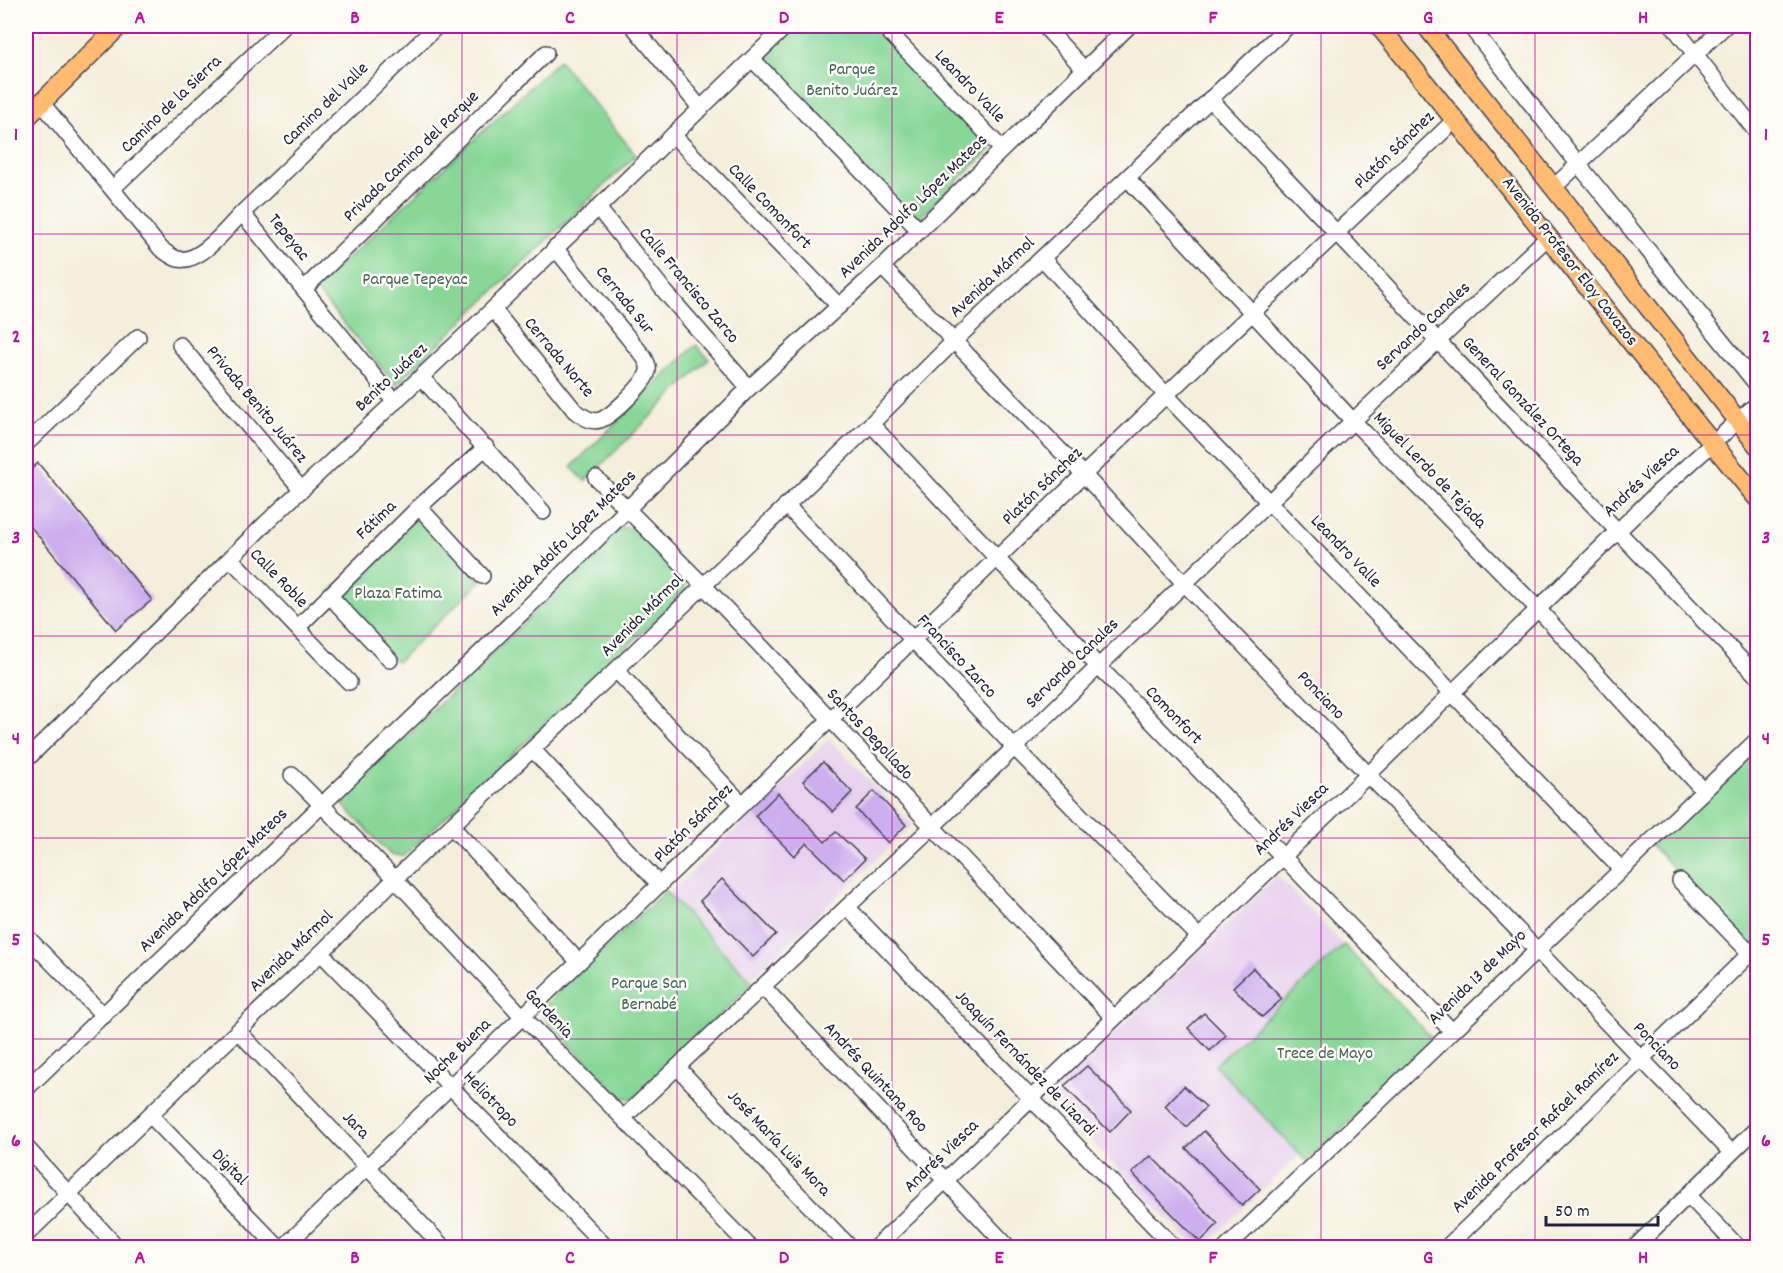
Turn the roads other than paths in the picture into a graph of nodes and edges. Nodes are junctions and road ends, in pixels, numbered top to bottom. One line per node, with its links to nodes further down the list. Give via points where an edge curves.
1 (119, 26): 20 (main road)
2 (284, 26): 30 (street, Camino de la Sierra)
3 (437, 26): 32 (street, Camino del Valle)
4 (633, 26): 21 (street)
5 (786, 26): 17 (street, Benito Juárez)
6 (883, 26): 26 (street, Leandro Valle)
7 (1044, 26): 18 (street)
8 (1129, 26): 18 (street, Avenida Adolfo López Mateos)
9 (1288, 26): 19 (street, Avenida Mármol)
10 (1379, 26): 23 (main road, Avenida Profesor Eloy Cavazos)
11 (1426, 26): 29 (main road, Avenida Profesor Eloy Cavazos)
12 (1470, 26): 27 (street)
13 (1673, 26): 16 (street)
14 (1725, 26): 16 (street)
15 (546, 53): 39 (street, Privada Camino del Parque)
16 (1695, 54): 24 (street); 27 (street)
17 (752, 59): 21 (street, Benito Juárez); 33 (street)
18 (1083, 68): 26 (street, Avenida Adolfo López Mateos)
19 (1210, 99): 28 (street, Avenida Mármol); 34 (street, General González Ortega)
20 (41, 102): 22 (main road); 30 (street, Tepeyac)
21 (701, 109): 25 (street, Benito Juárez)
22 (26, 118)
23 (1456, 119): 34 (street, Platón Sánchez); 35 (main road, Avenida Profesor Eloy Cavazos)
24 (1758, 134)
25 (673, 135): 31 (street, Benito Juárez); 40 (street, Calle Comonfort)
26 (1002, 149): 33 (street, Avenida Adolfo López Mateos)
27 (1579, 165): 29 (street); 48 (street)
28 (1126, 178): 37 (street, Avenida Mármol); 42 (street, Miguel Lerdo de Tejada)
29 (1554, 187): 55 (main road, Avenida Profesor Eloy Cavazos)
30 (113, 188): 32 (street, Tepeyac, via 161,249 180,259 202,253)
31 (598, 208): 36 (street, Benito Juárez); 49 (street, Calle Francisco Zarco)
32 (242, 213): 39 (street, Tepeyac)
33 (918, 229): 38 (street, Avenida Adolfo López Mateos)
34 (1338, 233): 42 (street, Platón Sánchez); 44 (street, General González Ortega)
35 (1549, 236): 44 (street, Servando Canales); 58 (main road, Avenida Profesor Eloy Cavazos)
36 (555, 248): 41 (street, Benito Juárez); 53 (street, Cerrada Sur, via 648,365 643,382)
37 (1043, 259): 45 (street, Avenida Mármol); 50 (street, Leandro Valle)
38 (882, 267): 40 (street, Avenida Adolfo López Mateos); 45 (street, Ponciano)
39 (304, 289): 51 (street, Tepeyac)
40 (839, 306): 49 (street, Avenida Adolfo López Mateos)
41 (493, 309): 47 (street, Benito Juárez); 53 (street, Cerrada Norte, via 575,411 590,420)
42 (1253, 313): 50 (street, Platón Sánchez); 54 (street, Miguel Lerdo de Tejada)
43 (138, 337): 57 (street)
44 (1438, 340): 54 (street, Servando Canales); 70 (street, General González Ortega)
45 (953, 342): 56 (street, Avenida Mármol); 61 (street, Ponciano)
46 (180, 345): 63 (street, Privada Benito Juárez)
47 (421, 377): 51 (street, Benito Juárez); 60 (street)
48 (1758, 386)
49 (749, 388): 68 (street, Avenida Adolfo López Mateos)
50 (1167, 395): 61 (street, Platón Sánchez); 65 (street, Leandro Valle)
51 (395, 402): 63 (street, Benito Juárez)
52 (1758, 403): 55 (street, Andrés Viesca)
53 (600, 420)
54 (1353, 421): 65 (street, Servando Canales); 77 (street, Miguel Lerdo de Tejada)
55 (1737, 421): 58 (street, Andrés Viesca); 59 (main road, Avenida Profesor Eloy Cavazos)
56 (872, 424): 66 (street, Avenida Mármol); 72 (street, Comonfort)
57 (26, 444)
58 (1712, 444): 64 (main road, Avenida Profesor Eloy Cavazos); 70 (street, Andrés Viesca)
59 (1758, 446)
60 (486, 447): 67 (street, Fátima); 69 (street)
61 (1084, 475): 72 (street, Platón Sánchez); 74 (street, Ponciano)
62 (596, 478): 68 (street, Santos Degollado)
63 (302, 490): 71 (street, Benito Juárez)
64 (1758, 499)
65 (1270, 501): 74 (street, Servando Canales); 85 (street, Leandro Valle)
66 (786, 506): 75 (street, Avenida Mármol); 79 (street, Francisco Zarco)
67 (419, 507): 73 (street); 76 (street, Fátima)
68 (627, 509): 75 (street, Santos Degollado); 95 (street, Avenida Adolfo López Mateos)
69 (543, 512)
70 (1618, 531): 77 (street, Andrés Viesca); 83 (street, General González Ortega)
71 (231, 559): 78 (street, Calle Roble); 90 (street, Benito Juárez)
72 (997, 559): 79 (street, Platón Sánchez); 81 (street, Comonfort)
73 (482, 576)
74 (1184, 583): 81 (street, Servando Canales); 92 (street, Ponciano)
75 (703, 585): 82 (street, Avenida Mármol); 86 (street, Santos Degollado)
76 (329, 595): 78 (street, Fátima); 80 (street)
77 (1538, 609): 85 (street, Andrés Viesca); 93 (street, Miguel Lerdo de Tejada)
78 (298, 627): 84 (street, Calle Roble)
79 (913, 640): 86 (street, Platón Sánchez); 88 (street, Francisco Zarco)
80 (390, 660)
81 (1098, 666): 88 (street, Servando Canales); 98 (street, Comonfort)
82 (616, 670): 89 (street, Avenida Mármol); 94 (street)
83 (1758, 677)
84 (349, 682)
85 (1452, 691): 92 (street, Andrés Viesca); 99 (street, Leandro Valle)
86 (829, 720): 94 (street, Platón Sánchez); 97 (street, Santos Degollado)
87 (1758, 739): 93 (street, Avenida 13 de Mayo)
88 (1015, 748): 97 (street, Servando Canales); 105 (street, Francisco Zarco)
89 (533, 750): 96 (street, Avenida Mármol); 102 (street)
90 (26, 760)
91 (292, 775): 95 (street, Gardenia)
92 (1368, 775): 98 (street, Andrés Viesca); 106 (street, Ponciano)
93 (1703, 790): 99 (street, Avenida 13 de Mayo)
94 (742, 804): 102 (street, Platón Sánchez)
95 (321, 805): 100 (street, Gardenia); 111 (street, Avenida Adolfo López Mateos)
96 (451, 826): 100 (street, Avenida Mármol); 109 (street)
97 (931, 828): 103 (street, Servando Canales); 113 (street, Santos Degollado)
98 (1282, 857): 105 (street, Andrés Viesca); 114 (street, Comonfort)
99 (1621, 869): 106 (street, Avenida 13 de Mayo)
100 (395, 879): 108 (street, Avenida Mármol); 112 (street, Gardenia)
101 (1680, 881): 107 (street)
102 (660, 885): 109 (street, Noche Buena)
103 (847, 907): 110 (street, Servando Canales); 120 (street, Joaquín Fernández de Lizardi)
104 (26, 936): 111 (street)
105 (1198, 937): 113 (street, Andrés Viesca)
106 (1535, 950): 114 (street, Avenida 13 de Mayo); 116 (street, Ponciano)
107 (1754, 950): 116 (street, Avenida Profesor Rafael Ramírez)
108 (321, 953): 115 (street, Avenida Mármol); 118 (street, Heliotropo)
109 (579, 962): 112 (street, Noche Buena)
110 (763, 987): 117 (street, Servando Canales); 127 (street, Andrés Quintana Roo)
111 (104, 1016): 119 (street, Avenida Adolfo López Mateos)
112 (522, 1017): 118 (street, Noche Buena); 122 (street, Gardenia)
113 (1114, 1018): 120 (street, Andrés Viesca)
114 (1451, 1030): 140 (street, Avenida 13 de Mayo)
115 (238, 1031): 121 (street, Avenida Mármol); 126 (street, Jara)
116 (1641, 1059): 125 (street, Ponciano); 141 (street, Avenida Profesor Rafael Ramírez)
117 (678, 1068): 122 (street, Servando Canales); 136 (street, José María Luis Mora)
118 (449, 1087): 126 (street, Noche Buena); 134 (street, Heliotropo)
119 (26, 1089)
120 (1031, 1098): 127 (street, Andrés Viesca); 139 (street, Joaquín Fernández de Lizardi)
121 (150, 1115): 128 (street, Avenida Mármol); 132 (street, Digital)
122 (623, 1118): 135 (street, Gardenia)
123 (1758, 1127): 125 (street)
124 (26, 1147): 128 (street)
125 (1731, 1152): 129 (street)
126 (366, 1166): 132 (street, Noche Buena); 133 (street, Jara)
127 (945, 1181): 137 (street, Andrés Viesca); 138 (street, Andrés Quintana Roo)
128 (68, 1194): 130 (street, Avenida Mármol); 131 (street)
129 (1688, 1195): 142 (street); 143 (street)
130 (26, 1235)
131 (118, 1248)
132 (281, 1248)
133 (444, 1248)
134 (607, 1248)
135 (751, 1248)
136 (850, 1248)
137 (875, 1248)
138 (1009, 1248)
139 (1175, 1248)
140 (1226, 1248)
141 (1446, 1248)
142 (1634, 1248)
143 (1739, 1248)

